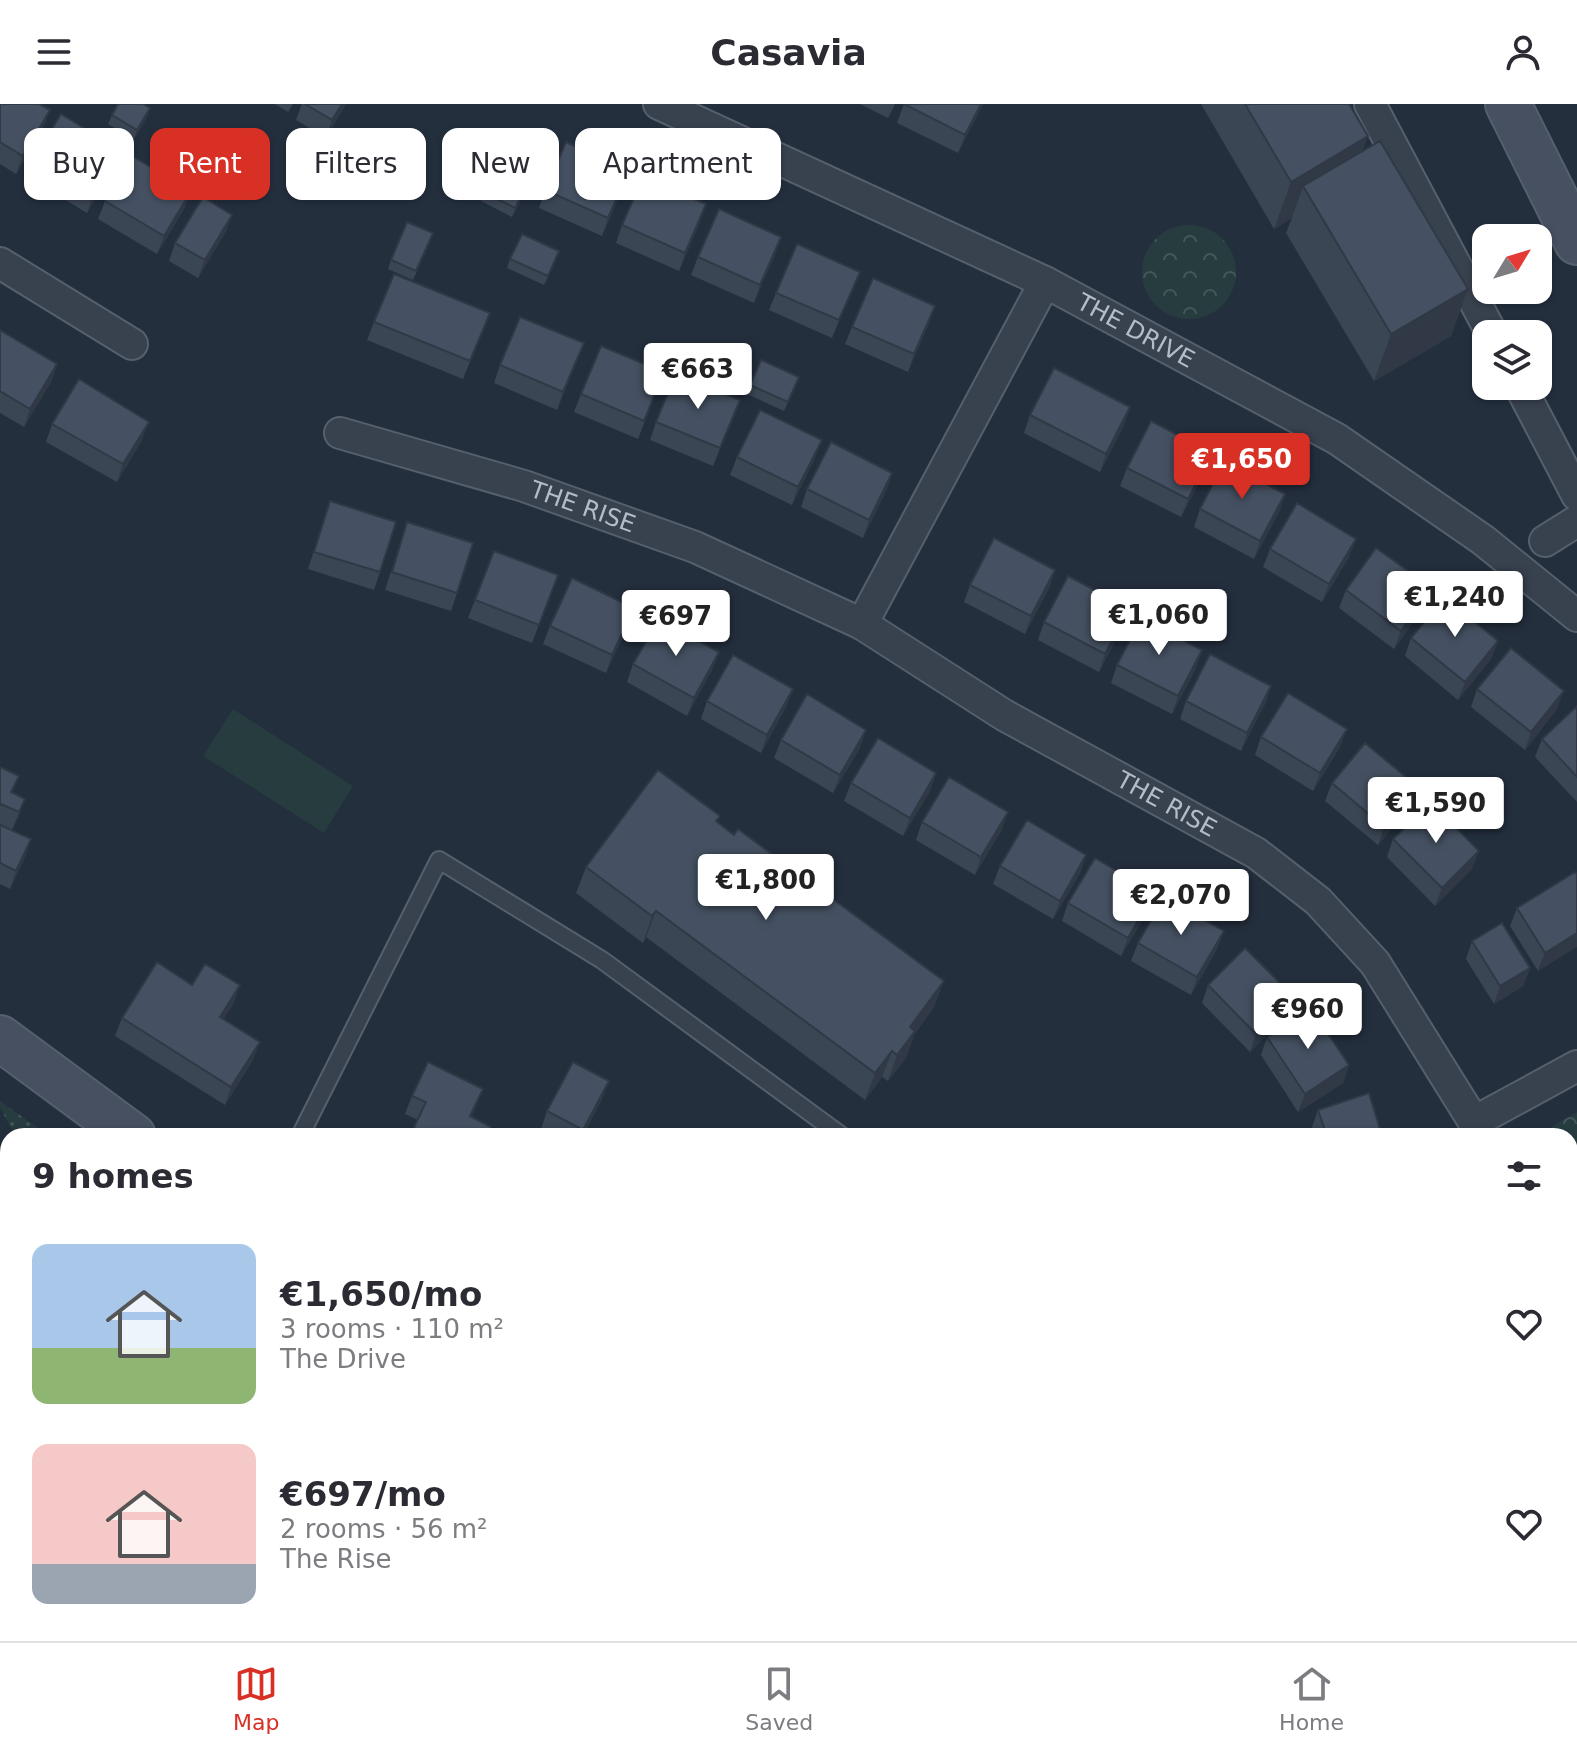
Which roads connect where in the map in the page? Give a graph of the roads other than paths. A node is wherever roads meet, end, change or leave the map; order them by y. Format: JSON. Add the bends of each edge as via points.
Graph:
{"nodes":[{"id":1,"x":659,"y":104,"type":"edge"},
{"id":2,"x":1370,"y":104,"type":"edge"},
{"id":3,"x":1508,"y":104,"type":"edge"},
{"id":4,"x":1577,"y":242,"type":"edge"},
{"id":5,"x":0,"y":263,"type":"edge"},
{"id":6,"x":1045,"y":282,"type":"junction"},
{"id":7,"x":1485,"y":320,"type":"edge"},
{"id":8,"x":132,"y":344,"type":"dead end"},
{"id":9,"x":1527,"y":400,"type":"edge"},
{"id":10,"x":340,"y":433,"type":"dead end"},
{"id":11,"x":1577,"y":495,"type":"edge"},
{"id":12,"x":1577,"y":521,"type":"edge"},
{"id":13,"x":1545,"y":541,"type":"dead end"},
{"id":14,"x":1577,"y":616,"type":"edge"},
{"id":15,"x":862,"y":624,"type":"junction"},
{"id":16,"x":0,"y":1038,"type":"edge"},
{"id":17,"x":1577,"y":1066,"type":"edge"},
{"id":18,"x":122,"y":1128,"type":"edge"},
{"id":19,"x":304,"y":1128,"type":"edge"},
{"id":20,"x":831,"y":1128,"type":"edge"},
{"id":21,"x":1475,"y":1128,"type":"edge"},
{"id":22,"x":1478,"y":1128,"type":"edge"}],
"edges":[{"from":1,"to":6,"type":"street","name":"THE DRIVE"},
{"from":2,"to":7,"type":"street"},
{"from":3,"to":4,"type":"main road"},
{"from":5,"to":8,"type":"street"},
{"from":6,"to":14,"type":"street","name":"THE DRIVE","via":[[1337,439],[1483,540]]},
{"from":6,"to":15,"type":"street"},
{"from":9,"to":11,"type":"street"},
{"from":10,"to":15,"type":"street","name":"THE RISE","via":[[524,486],[695,547]]},
{"from":12,"to":13,"type":"street"},
{"from":15,"to":21,"type":"street","name":"THE RISE","via":[[1004,715],[1256,853],[1318,901],[1375,963]]},
{"from":16,"to":18,"type":"main road"},
{"from":17,"to":22,"type":"street","name":"THE RISE"},
{"from":19,"to":20,"type":"lane","via":[[439,860],[602,960]]}]}
